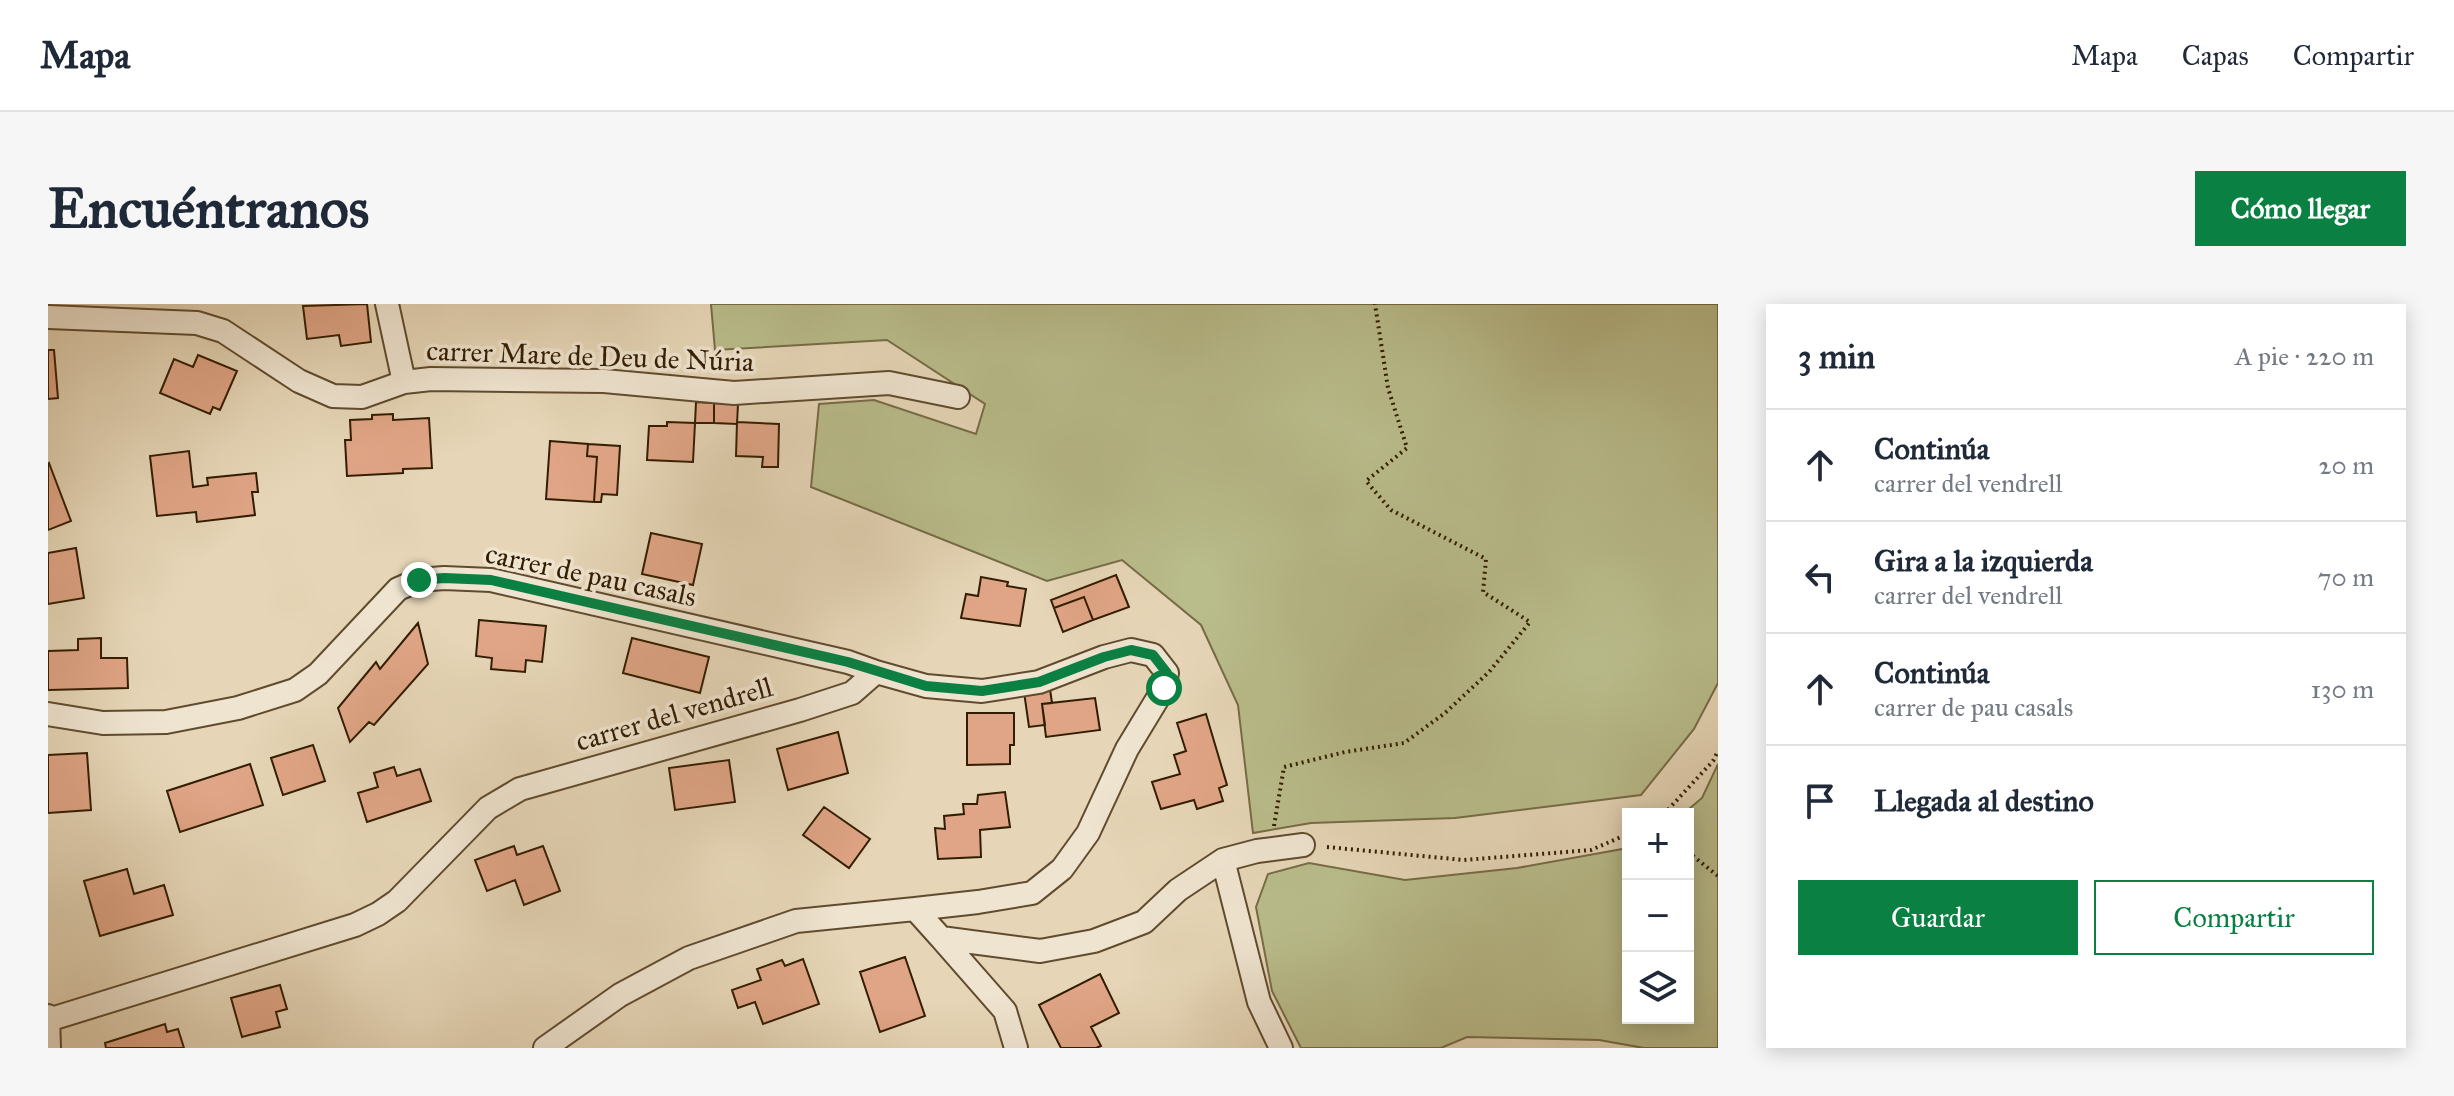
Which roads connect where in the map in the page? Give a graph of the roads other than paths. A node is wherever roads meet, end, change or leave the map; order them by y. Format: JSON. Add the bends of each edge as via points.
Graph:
{"nodes":[{"id":1,"x":387,"y":304,"type":"edge"},
{"id":2,"x":48,"y":317,"type":"edge"},
{"id":3,"x":404,"y":382,"type":"junction"},
{"id":4,"x":958,"y":397,"type":"dead end"},
{"id":5,"x":876,"y":672,"type":"junction"},
{"id":6,"x":48,"y":714,"type":"edge"},
{"id":7,"x":1303,"y":845,"type":"road end"},
{"id":8,"x":1223,"y":860,"type":"junction"},
{"id":9,"x":915,"y":909,"type":"junction"},
{"id":10,"x":941,"y":938,"type":"junction"},
{"id":11,"x":48,"y":1019,"type":"edge"},
{"id":12,"x":49,"y":1048,"type":"edge"},
{"id":13,"x":545,"y":1048,"type":"edge"},
{"id":14,"x":1016,"y":1048,"type":"edge"},
{"id":15,"x":1281,"y":1048,"type":"edge"}],
"edges":[{"from":1,"to":3,"type":"street"},
{"from":2,"to":3,"type":"street","name":"carrer Mare de Deu de Núria","via":[[197,323],[223,331],[285,374],[333,396],[362,397]]},
{"from":3,"to":4,"type":"street","name":"carrer Mare de Deu de Núria","via":[[604,381],[734,393],[889,383]]},
{"from":5,"to":6,"type":"street","name":"carrer de pau casals","via":[[491,580],[444,578],[398,589],[318,674],[295,690],[166,722],[103,723]]},
{"from":5,"to":9,"type":"street","via":[[926,686],[982,691],[1039,682],[1131,650],[1153,655],[1167,673],[1088,833],[1062,869],[1032,893]]},
{"from":5,"to":11,"type":"street","name":"carrer del vendrell","via":[[852,693],[520,789],[488,808],[397,901],[355,925]]},
{"from":7,"to":8,"type":"street"},
{"from":8,"to":10,"type":"street","via":[[1178,890],[1144,922],[1094,941],[1040,951]]},
{"from":8,"to":15,"type":"street","via":[[1259,1002]]},
{"from":9,"to":10,"type":"street"},
{"from":9,"to":13,"type":"street","via":[[796,921],[689,958],[620,995]]},
{"from":10,"to":14,"type":"street","via":[[1005,1011]]},
{"from":11,"to":12,"type":"street"}]}
